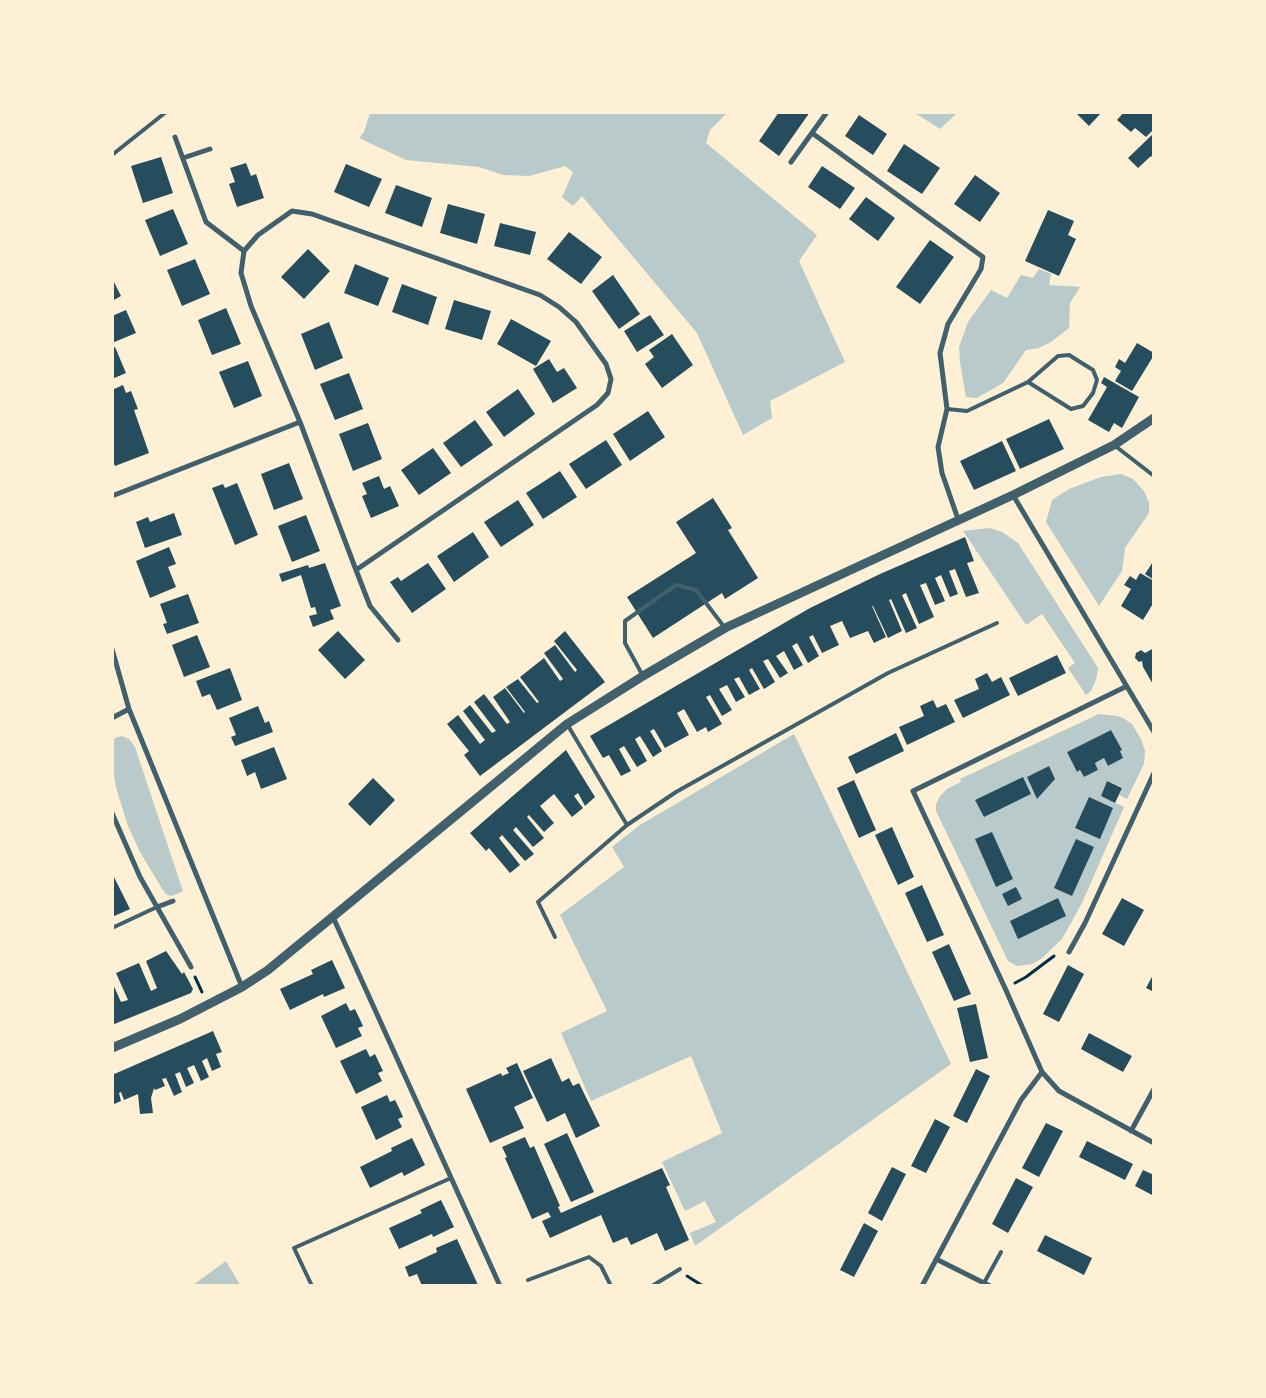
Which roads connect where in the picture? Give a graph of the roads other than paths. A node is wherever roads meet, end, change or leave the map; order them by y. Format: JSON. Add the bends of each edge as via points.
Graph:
{"nodes":[{"id":1,"x":166,"y":112,"type":"edge"},
{"id":2,"x":826,"y":112,"type":"edge"},
{"id":3,"x":812,"y":133,"type":"junction"},
{"id":4,"x":176,"y":137,"type":"dead end"},
{"id":5,"x":210,"y":149,"type":"dead end"},
{"id":6,"x":112,"y":154,"type":"edge"},
{"id":7,"x":183,"y":158,"type":"junction"},
{"id":8,"x":791,"y":162,"type":"dead end"},
{"id":9,"x":244,"y":251,"type":"junction"},
{"id":10,"x":1028,"y":382,"type":"junction"},
{"id":11,"x":946,"y":409,"type":"junction"},
{"id":12,"x":1154,"y":418,"type":"edge"},
{"id":13,"x":300,"y":422,"type":"junction"},
{"id":14,"x":1114,"y":444,"type":"junction"},
{"id":15,"x":1154,"y":476,"type":"edge"},
{"id":16,"x":1013,"y":495,"type":"junction"},
{"id":17,"x":112,"y":496,"type":"edge"},
{"id":18,"x":958,"y":519,"type":"junction"},
{"id":19,"x":356,"y":570,"type":"junction"},
{"id":20,"x":997,"y":623,"type":"dead end"},
{"id":21,"x":725,"y":628,"type":"junction"},
{"id":22,"x":398,"y":640,"type":"dead end"},
{"id":23,"x":112,"y":649,"type":"edge"},
{"id":24,"x":643,"y":676,"type":"junction"},
{"id":25,"x":1126,"y":686,"type":"junction"},
{"id":26,"x":129,"y":710,"type":"junction"},
{"id":27,"x":112,"y":718,"type":"edge"},
{"id":28,"x":567,"y":724,"type":"junction"},
{"id":29,"x":1154,"y":732,"type":"edge"},
{"id":30,"x":1154,"y":773,"type":"edge"},
{"id":31,"x":112,"y":813,"type":"edge"},
{"id":32,"x":627,"y":825,"type":"junction"},
{"id":33,"x":173,"y":901,"type":"dead end"},
{"id":34,"x":157,"y":907,"type":"junction"},
{"id":35,"x":333,"y":916,"type":"junction"},
{"id":36,"x":112,"y":928,"type":"edge"},
{"id":37,"x":555,"y":937,"type":"dead end"},
{"id":38,"x":1069,"y":952,"type":"dead end"},
{"id":39,"x":191,"y":967,"type":"road end"},
{"id":40,"x":242,"y":987,"type":"junction"},
{"id":41,"x":112,"y":1048,"type":"edge"},
{"id":42,"x":1042,"y":1072,"type":"junction"},
{"id":43,"x":1154,"y":1089,"type":"edge"},
{"id":44,"x":1131,"y":1131,"type":"junction"},
{"id":45,"x":1154,"y":1143,"type":"edge"},
{"id":46,"x":451,"y":1178,"type":"junction"},
{"id":47,"x":1001,"y":1252,"type":"dead end"},
{"id":48,"x":936,"y":1259,"type":"junction"},
{"id":49,"x":680,"y":1269,"type":"dead end"},
{"id":50,"x":528,"y":1280,"type":"dead end"},
{"id":51,"x":987,"y":1284,"type":"edge"},
{"id":52,"x":312,"y":1286,"type":"edge"},
{"id":53,"x":500,"y":1286,"type":"edge"},
{"id":54,"x":611,"y":1286,"type":"edge"},
{"id":55,"x":652,"y":1286,"type":"edge"},
{"id":56,"x":922,"y":1286,"type":"edge"}],
"edges":[{"from":1,"to":6,"type":"lane"},
{"from":2,"to":3,"type":"street"},
{"from":3,"to":8,"type":"street"},
{"from":3,"to":11,"type":"street","via":[[983,258],[981,269],[948,324],[940,353]]},
{"from":4,"to":7,"type":"street"},
{"from":5,"to":7,"type":"street"},
{"from":7,"to":9,"type":"street","via":[[206,222]]},
{"from":9,"to":13,"type":"street","via":[[241,273],[251,306]]},
{"from":9,"to":19,"type":"street","via":[[258,235],[292,211],[312,214],[540,295],[576,322],[606,364],[611,379],[608,393],[597,405]]},
{"from":10,"to":10,"type":"lane","via":[[1058,356],[1068,354],[1093,370],[1097,380],[1093,393],[1083,406],[1071,409]]},
{"from":10,"to":11,"type":"lane","via":[[967,411]]},
{"from":11,"to":18,"type":"street","via":[[938,447],[942,473]]},
{"from":12,"to":14,"type":"street"},
{"from":13,"to":17,"type":"street"},
{"from":13,"to":19,"type":"street"},
{"from":14,"to":15,"type":"lane"},
{"from":14,"to":16,"type":"street"},
{"from":16,"to":18,"type":"street"},
{"from":16,"to":25,"type":"street"},
{"from":18,"to":21,"type":"street"},
{"from":19,"to":22,"type":"street","via":[[370,606]]},
{"from":20,"to":32,"type":"lane","via":[[888,673],[676,792]]},
{"from":21,"to":24,"type":"street"},
{"from":21,"to":24,"type":"lane","via":[[696,590],[676,585],[625,621],[625,643]]},
{"from":23,"to":26,"type":"street"},
{"from":24,"to":28,"type":"street"},
{"from":25,"to":29,"type":"street"},
{"from":25,"to":42,"type":"street","via":[[913,791]]},
{"from":26,"to":27,"type":"street"},
{"from":26,"to":40,"type":"street"},
{"from":28,"to":32,"type":"lane"},
{"from":28,"to":35,"type":"street"},
{"from":30,"to":38,"type":"street"},
{"from":31,"to":34,"type":"street"},
{"from":32,"to":37,"type":"lane","via":[[538,902]]},
{"from":33,"to":34,"type":"street"},
{"from":34,"to":36,"type":"lane"},
{"from":34,"to":39,"type":"street"},
{"from":35,"to":40,"type":"street","via":[[268,970]]},
{"from":35,"to":46,"type":"street"},
{"from":40,"to":41,"type":"street","via":[[180,1019]]},
{"from":42,"to":44,"type":"street","via":[[1059,1091]]},
{"from":42,"to":48,"type":"street","via":[[1021,1100]]},
{"from":43,"to":44,"type":"street"},
{"from":44,"to":45,"type":"street"},
{"from":46,"to":52,"type":"lane","via":[[294,1248]]},
{"from":46,"to":53,"type":"street"},
{"from":47,"to":51,"type":"lane"},
{"from":48,"to":51,"type":"street"},
{"from":48,"to":56,"type":"street"},
{"from":49,"to":55,"type":"lane"},
{"from":50,"to":54,"type":"lane","via":[[589,1257],[601,1266]]}]}
